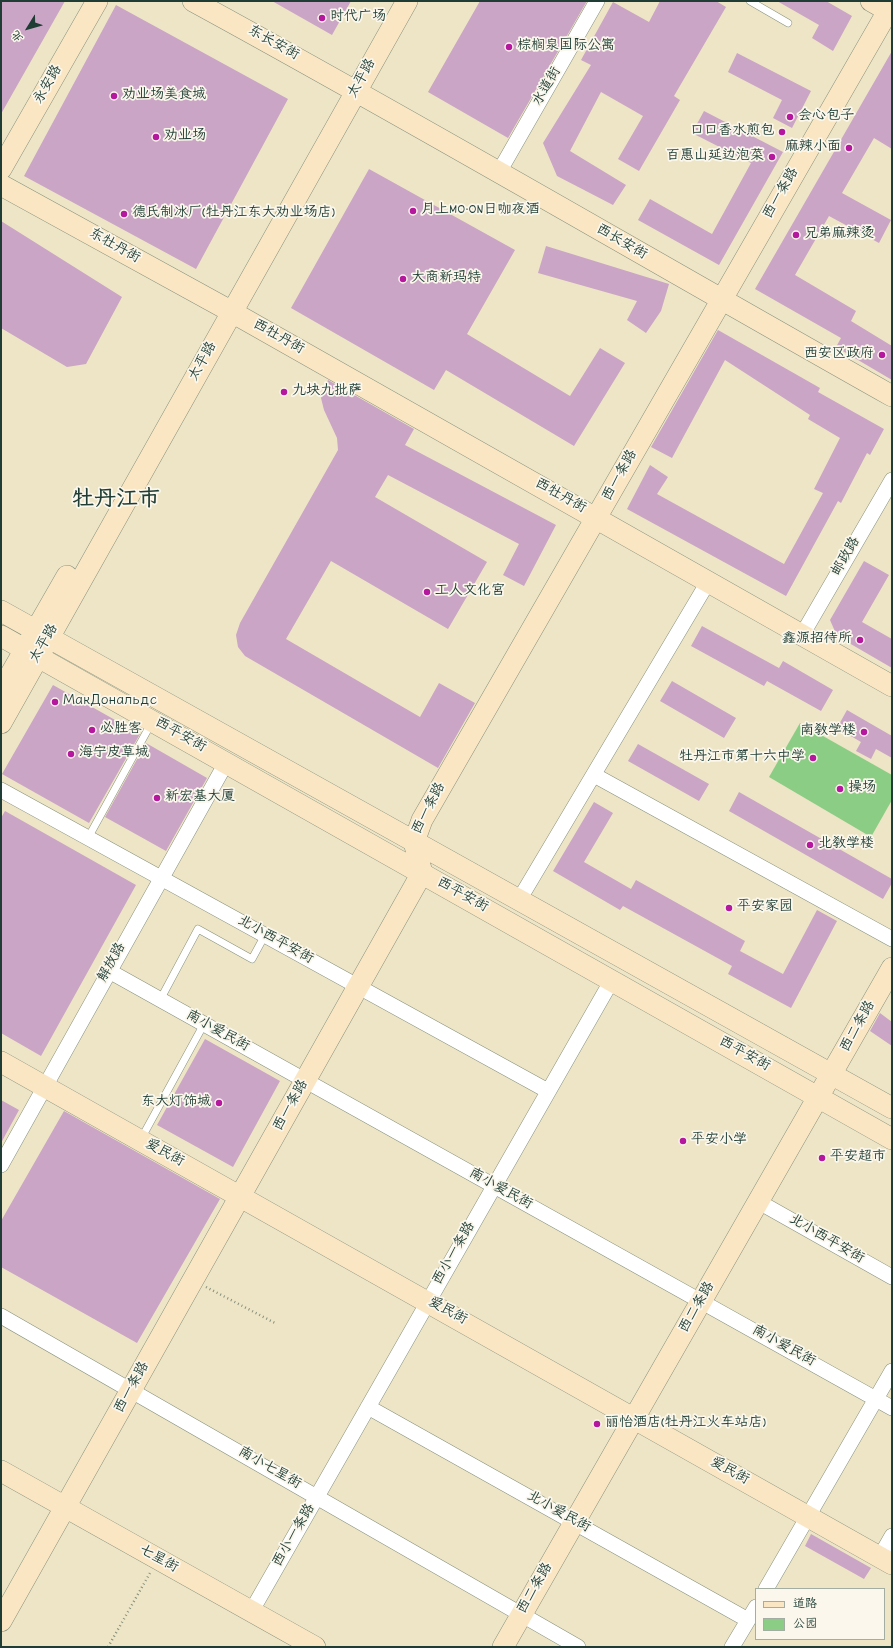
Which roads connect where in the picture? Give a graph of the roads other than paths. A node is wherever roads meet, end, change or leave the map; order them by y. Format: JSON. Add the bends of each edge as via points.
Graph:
{"nodes":[{"id":1,"x":97,"y":1,"type":"edge"},
{"id":2,"x":193,"y":1,"type":"edge"},
{"id":3,"x":393,"y":1,"type":"edge"},
{"id":4,"x":407,"y":1,"type":"edge"},
{"id":5,"x":597,"y":1,"type":"edge"},
{"id":6,"x":750,"y":1,"type":"edge"},
{"id":7,"x":886,"y":7,"type":"edge"},
{"id":8,"x":788,"y":23,"type":"dead end"},
{"id":9,"x":352,"y":88,"type":"junction"},
{"id":10,"x":1,"y":169,"type":"edge"},
{"id":11,"x":499,"y":172,"type":"junction"},
{"id":12,"x":1,"y":185,"type":"edge"},
{"id":13,"x":720,"y":300,"type":"junction"},
{"id":14,"x":227,"y":309,"type":"junction"},
{"id":15,"x":892,"y":396,"type":"edge"},
{"id":16,"x":892,"y":480,"type":"edge"},
{"id":17,"x":597,"y":518,"type":"junction"},
{"id":18,"x":708,"y":582,"type":"junction"},
{"id":19,"x":1,"y":611,"type":"edge"},
{"id":20,"x":42,"y":634,"type":"junction"},
{"id":21,"x":802,"y":635,"type":"junction"},
{"id":22,"x":1,"y":636,"type":"edge"},
{"id":23,"x":32,"y":653,"type":"junction"},
{"id":24,"x":892,"y":686,"type":"edge"},
{"id":25,"x":1,"y":691,"type":"edge"},
{"id":26,"x":152,"y":721,"type":"junction"},
{"id":27,"x":1,"y":723,"type":"edge"},
{"id":28,"x":226,"y":762,"type":"junction"},
{"id":29,"x":594,"y":775,"type":"junction"},
{"id":30,"x":1,"y":790,"type":"edge"},
{"id":31,"x":88,"y":838,"type":"junction"},
{"id":32,"x":414,"y":842,"type":"junction"},
{"id":33,"x":422,"y":873,"type":"junction"},
{"id":34,"x":161,"y":878,"type":"junction"},
{"id":35,"x":519,"y":900,"type":"junction"},
{"id":36,"x":265,"y":935,"type":"junction"},
{"id":37,"x":892,"y":939,"type":"edge"},
{"id":38,"x":892,"y":968,"type":"edge"},
{"id":39,"x":109,"y":971,"type":"junction"},
{"id":40,"x":612,"y":980,"type":"junction"},
{"id":41,"x":359,"y":987,"type":"junction"},
{"id":42,"x":160,"y":1000,"type":"junction"},
{"id":43,"x":204,"y":1024,"type":"junction"},
{"id":44,"x":1,"y":1062,"type":"edge"},
{"id":45,"x":832,"y":1075,"type":"junction"},
{"id":46,"x":306,"y":1081,"type":"junction"},
{"id":47,"x":45,"y":1086,"type":"junction"},
{"id":48,"x":548,"y":1091,"type":"junction"},
{"id":49,"x":819,"y":1098,"type":"junction"},
{"id":50,"x":892,"y":1108,"type":"edge"},
{"id":51,"x":892,"y":1139,"type":"edge"},
{"id":52,"x":140,"y":1140,"type":"junction"},
{"id":53,"x":1,"y":1165,"type":"edge"},
{"id":54,"x":494,"y":1186,"type":"junction"},
{"id":55,"x":241,"y":1196,"type":"junction"},
{"id":56,"x":759,"y":1202,"type":"junction"},
{"id":57,"x":892,"y":1277,"type":"edge"},
{"id":58,"x":428,"y":1302,"type":"junction"},
{"id":59,"x":702,"y":1302,"type":"junction"},
{"id":60,"x":1,"y":1316,"type":"edge"},
{"id":61,"x":892,"y":1371,"type":"edge"},
{"id":62,"x":131,"y":1390,"type":"junction"},
{"id":63,"x":876,"y":1399,"type":"junction"},
{"id":64,"x":368,"y":1407,"type":"junction"},
{"id":65,"x":892,"y":1408,"type":"edge"},
{"id":66,"x":634,"y":1418,"type":"junction"},
{"id":67,"x":1,"y":1471,"type":"edge"},
{"id":68,"x":317,"y":1497,"type":"junction"},
{"id":69,"x":65,"y":1508,"type":"junction"},
{"id":70,"x":809,"y":1517,"type":"junction"},
{"id":71,"x":575,"y":1522,"type":"junction"},
{"id":72,"x":892,"y":1536,"type":"edge"},
{"id":73,"x":886,"y":1560,"type":"edge"},
{"id":74,"x":767,"y":1588,"type":"edge"},
{"id":75,"x":251,"y":1612,"type":"junction"},
{"id":76,"x":752,"y":1613,"type":"edge"},
{"id":77,"x":522,"y":1614,"type":"junction"},
{"id":78,"x":1,"y":1621,"type":"edge"},
{"id":79,"x":315,"y":1647,"type":"edge"},
{"id":80,"x":503,"y":1647,"type":"edge"},
{"id":81,"x":578,"y":1647,"type":"edge"},
{"id":82,"x":732,"y":1647,"type":"edge"}],
"edges":[{"from":1,"to":10,"type":"street","name":"永安路"},
{"from":2,"to":9,"type":"street","name":"东长安街"},
{"from":3,"to":9,"type":"street","name":"太平路"},
{"from":4,"to":9,"type":"street","name":"太平路"},
{"from":5,"to":11,"type":"street","name":"水道街"},
{"from":6,"to":8,"type":"lane"},
{"from":7,"to":13,"type":"street","name":"西一条路"},
{"from":9,"to":11,"type":"street","name":"西长安街"},
{"from":9,"to":14,"type":"street","name":"太平路"},
{"from":11,"to":13,"type":"street","name":"西长安街"},
{"from":12,"to":14,"type":"street","name":"东牡丹街"},
{"from":13,"to":15,"type":"street","name":"西长安街"},
{"from":13,"to":17,"type":"street","name":"西一条路"},
{"from":14,"to":17,"type":"street","name":"西牡丹街"},
{"from":14,"to":20,"type":"street","name":"太平路"},
{"from":16,"to":21,"type":"street","name":"邮政路"},
{"from":17,"to":18,"type":"street","name":"西牡丹街"},
{"from":17,"to":32,"type":"street","name":"西一条路","via":[[422,820]]},
{"from":18,"to":21,"type":"street","name":"西牡丹街"},
{"from":18,"to":29,"type":"street"},
{"from":19,"to":20,"type":"street","name":"西平安街"},
{"from":20,"to":23,"type":"street","name":"太平路"},
{"from":20,"to":32,"type":"street","name":"西平安街"},
{"from":21,"to":24,"type":"street","name":"西牡丹街"},
{"from":22,"to":23,"type":"street","name":"西平安街"},
{"from":23,"to":25,"type":"street","name":"太平路"},
{"from":23,"to":26,"type":"street","name":"西平安街"},
{"from":23,"to":27,"type":"street","name":"太平路"},
{"from":26,"to":28,"type":"street","name":"西平安街"},
{"from":26,"to":31,"type":"lane"},
{"from":28,"to":33,"type":"street","name":"西平安街"},
{"from":28,"to":34,"type":"street","name":"解放路"},
{"from":29,"to":35,"type":"street"},
{"from":29,"to":37,"type":"street"},
{"from":30,"to":31,"type":"street","name":"北小西平安街"},
{"from":31,"to":34,"type":"street","name":"北小西平安街"},
{"from":32,"to":33,"type":"street","name":"西一条路"},
{"from":32,"to":35,"type":"street","name":"西平安街"},
{"from":33,"to":40,"type":"street","name":"西平安街"},
{"from":33,"to":41,"type":"street","name":"西一条路"},
{"from":34,"to":36,"type":"street","name":"北小西平安街"},
{"from":34,"to":39,"type":"street","name":"解放路"},
{"from":35,"to":45,"type":"street","name":"西平安街"},
{"from":36,"to":41,"type":"street","name":"北小西平安街"},
{"from":36,"to":42,"type":"lane","via":[[252,959],[198,929]]},
{"from":38,"to":45,"type":"street","name":"西二条路"},
{"from":39,"to":42,"type":"street","name":"南小爱民街"},
{"from":39,"to":47,"type":"street","name":"解放路"},
{"from":40,"to":48,"type":"street","name":"西小一条路"},
{"from":40,"to":49,"type":"street","name":"西平安街"},
{"from":41,"to":46,"type":"street","name":"西一条路"},
{"from":41,"to":48,"type":"street","name":"北小西平安街"},
{"from":42,"to":43,"type":"street","name":"南小爱民街"},
{"from":43,"to":46,"type":"street","name":"南小爱民街"},
{"from":43,"to":52,"type":"lane"},
{"from":44,"to":47,"type":"street","name":"爱民街"},
{"from":45,"to":49,"type":"street","name":"西二条路"},
{"from":45,"to":50,"type":"street","name":"西平安街"},
{"from":46,"to":54,"type":"street","name":"南小爱民街"},
{"from":46,"to":55,"type":"street","name":"西一条路"},
{"from":47,"to":52,"type":"street","name":"爱民街"},
{"from":47,"to":53,"type":"street","name":"解放路"},
{"from":48,"to":54,"type":"street","name":"西小一条路"},
{"from":49,"to":51,"type":"street","name":"西平安街"},
{"from":49,"to":56,"type":"street","name":"西二条路"},
{"from":52,"to":55,"type":"street","name":"爱民街"},
{"from":54,"to":58,"type":"street","name":"西小一条路"},
{"from":54,"to":59,"type":"street","name":"南小爱民街"},
{"from":55,"to":58,"type":"street","name":"爱民街"},
{"from":55,"to":62,"type":"street","name":"西一条路"},
{"from":56,"to":57,"type":"street","name":"北小西平安街"},
{"from":56,"to":59,"type":"street","name":"西二条路"},
{"from":58,"to":64,"type":"street","name":"西小一条路"},
{"from":58,"to":66,"type":"street","name":"爱民街"},
{"from":59,"to":63,"type":"street","name":"南小爱民街"},
{"from":59,"to":66,"type":"street","name":"西二条路"},
{"from":60,"to":62,"type":"street","name":"南小七星街"},
{"from":61,"to":63,"type":"street"},
{"from":62,"to":68,"type":"street","name":"南小七星街"},
{"from":62,"to":69,"type":"street","name":"西一条路"},
{"from":63,"to":65,"type":"street","name":"南小爱民街"},
{"from":63,"to":70,"type":"street"},
{"from":64,"to":68,"type":"street","name":"西小一条路"},
{"from":64,"to":71,"type":"street","name":"北小爱民街"},
{"from":66,"to":70,"type":"street","name":"爱民街"},
{"from":66,"to":71,"type":"street","name":"西二条路"},
{"from":67,"to":69,"type":"street","name":"七星街"},
{"from":68,"to":75,"type":"street","name":"西小一条路"},
{"from":68,"to":77,"type":"street","name":"南小七星街"},
{"from":69,"to":75,"type":"street","name":"七星街"},
{"from":69,"to":78,"type":"street","name":"西一条路"},
{"from":70,"to":73,"type":"street","name":"爱民街"},
{"from":70,"to":74,"type":"street"},
{"from":71,"to":76,"type":"street","name":"北小爱民街"},
{"from":71,"to":77,"type":"street","name":"西二条路"},
{"from":72,"to":73,"type":"street"},
{"from":75,"to":79,"type":"street","name":"七星街"},
{"from":76,"to":82,"type":"street"},
{"from":77,"to":80,"type":"street","name":"西二条路"},
{"from":77,"to":81,"type":"street","name":"南小七星街"}]}
